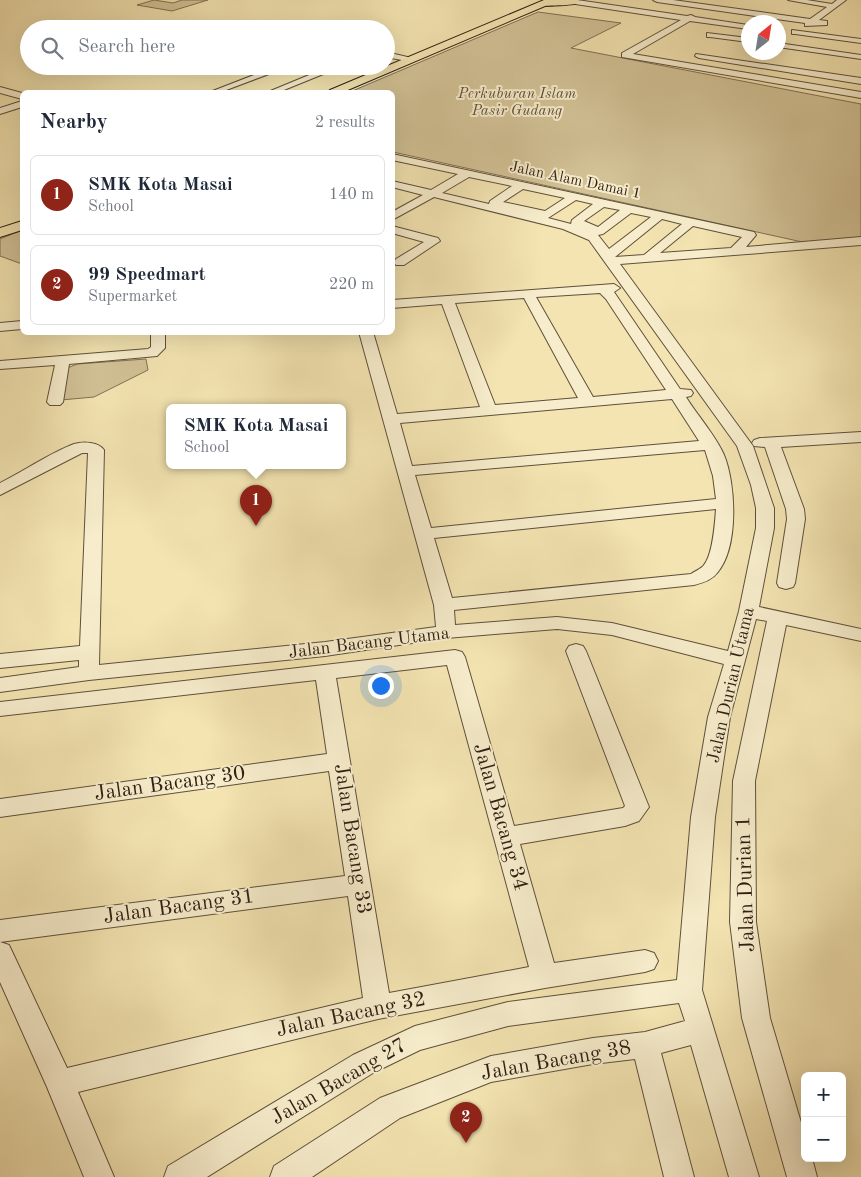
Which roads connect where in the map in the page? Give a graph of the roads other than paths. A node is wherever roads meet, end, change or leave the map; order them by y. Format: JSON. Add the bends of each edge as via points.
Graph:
{"nodes":[{"id":1,"x":562,"y":0,"type":"edge"},
{"id":2,"x":661,"y":0,"type":"edge"},
{"id":3,"x":792,"y":0,"type":"edge"},
{"id":4,"x":842,"y":0,"type":"edge"},
{"id":5,"x":854,"y":0,"type":"edge"},
{"id":6,"x":574,"y":1,"type":"edge"},
{"id":7,"x":547,"y":2,"type":"edge"},
{"id":8,"x":598,"y":2,"type":"edge"},
{"id":9,"x":640,"y":4,"type":"dead end"},
{"id":10,"x":630,"y":5,"type":"edge"},
{"id":11,"x":834,"y":6,"type":"junction"},
{"id":12,"x":814,"y":12,"type":"dead end"},
{"id":13,"x":823,"y":13,"type":"junction"},
{"id":14,"x":690,"y":20,"type":"junction"},
{"id":15,"x":812,"y":21,"type":"junction"},
{"id":16,"x":824,"y":22,"type":"junction"},
{"id":17,"x":741,"y":25,"type":"edge"},
{"id":18,"x":741,"y":25,"type":"edge"},
{"id":19,"x":789,"y":31,"type":"junction"},
{"id":20,"x":699,"y":33,"type":"dead end"},
{"id":21,"x":808,"y":34,"type":"junction"},
{"id":22,"x":741,"y":39,"type":"edge"},
{"id":23,"x":861,"y":43,"type":"edge"},
{"id":24,"x":786,"y":46,"type":"edge"},
{"id":25,"x":650,"y":48,"type":"junction"},
{"id":26,"x":659,"y":49,"type":"dead end"},
{"id":27,"x":810,"y":49,"type":"junction"},
{"id":28,"x":741,"y":51,"type":"edge"},
{"id":29,"x":395,"y":52,"type":"edge"},
{"id":30,"x":688,"y":54,"type":"dead end"},
{"id":31,"x":861,"y":57,"type":"edge"},
{"id":32,"x":632,"y":58,"type":"junction"},
{"id":33,"x":412,"y":59,"type":"junction"},
{"id":34,"x":727,"y":60,"type":"junction"},
{"id":35,"x":395,"y":66,"type":"edge"},
{"id":36,"x":783,"y":69,"type":"junction"},
{"id":37,"x":261,"y":75,"type":"edge"},
{"id":38,"x":316,"y":75,"type":"edge"},
{"id":39,"x":374,"y":75,"type":"edge"},
{"id":40,"x":861,"y":81,"type":"edge"},
{"id":41,"x":0,"y":90,"type":"edge"},
{"id":42,"x":220,"y":90,"type":"edge"},
{"id":43,"x":277,"y":90,"type":"edge"},
{"id":44,"x":339,"y":90,"type":"edge"},
{"id":45,"x":859,"y":93,"type":"edge"},
{"id":46,"x":20,"y":95,"type":"edge"},
{"id":47,"x":20,"y":105,"type":"edge"},
{"id":48,"x":0,"y":111,"type":"edge"},
{"id":49,"x":395,"y":158,"type":"edge"},
{"id":50,"x":417,"y":162,"type":"junction"},
{"id":51,"x":401,"y":170,"type":"dead end"},
{"id":52,"x":468,"y":173,"type":"junction"},
{"id":53,"x":521,"y":184,"type":"junction"},
{"id":54,"x":395,"y":185,"type":"edge"},
{"id":55,"x":548,"y":190,"type":"junction"},
{"id":56,"x":432,"y":194,"type":"junction"},
{"id":57,"x":575,"y":196,"type":"junction"},
{"id":58,"x":603,"y":202,"type":"junction"},
{"id":59,"x":630,"y":208,"type":"junction"},
{"id":60,"x":520,"y":209,"type":"junction"},
{"id":61,"x":548,"y":214,"type":"joint"},
{"id":62,"x":395,"y":215,"type":"edge"},
{"id":63,"x":660,"y":215,"type":"junction"},
{"id":64,"x":691,"y":222,"type":"junction"},
{"id":65,"x":20,"y":226,"type":"edge"},
{"id":66,"x":395,"y":230,"type":"edge"},
{"id":67,"x":0,"y":233,"type":"edge"},
{"id":68,"x":861,"y":241,"type":"edge"},
{"id":69,"x":734,"y":252,"type":"junction"},
{"id":70,"x":610,"y":259,"type":"junction"},
{"id":71,"x":646,"y":259,"type":"junction"},
{"id":72,"x":400,"y":262,"type":"dead end"},
{"id":73,"x":630,"y":287,"type":"junction"},
{"id":74,"x":603,"y":289,"type":"junction"},
{"id":75,"x":528,"y":294,"type":"junction"},
{"id":76,"x":447,"y":300,"type":"junction"},
{"id":77,"x":395,"y":304,"type":"edge"},
{"id":78,"x":20,"y":326,"type":"edge"},
{"id":79,"x":0,"y":327,"type":"edge"},
{"id":80,"x":158,"y":335,"type":"edge"},
{"id":81,"x":367,"y":335,"type":"edge"},
{"id":82,"x":63,"y":360,"type":"junction"},
{"id":83,"x":0,"y":365,"type":"edge"},
{"id":84,"x":705,"y":392,"type":"junction"},
{"id":85,"x":677,"y":394,"type":"junction"},
{"id":86,"x":55,"y":402,"type":"dead end"},
{"id":87,"x":588,"y":402,"type":"junction"},
{"id":88,"x":489,"y":410,"type":"junction"},
{"id":89,"x":391,"y":419,"type":"junction"},
{"id":90,"x":861,"y":437,"type":"edge"},
{"id":91,"x":771,"y":442,"type":"junction"},
{"id":92,"x":710,"y":445,"type":"junction"},
{"id":93,"x":745,"y":446,"type":"junction"},
{"id":94,"x":406,"y":471,"type":"junction"},
{"id":95,"x":0,"y":490,"type":"edge"},
{"id":96,"x":725,"y":503,"type":"junction"},
{"id":97,"x":424,"y":534,"type":"junction"},
{"id":98,"x":786,"y":583,"type":"dead end"},
{"id":99,"x":444,"y":605,"type":"junction"},
{"id":100,"x":748,"y":611,"type":"junction"},
{"id":101,"x":778,"y":617,"type":"junction"},
{"id":102,"x":446,"y":632,"type":"junction"},
{"id":103,"x":861,"y":635,"type":"edge"},
{"id":104,"x":576,"y":651,"type":"dead end"},
{"id":105,"x":89,"y":652,"type":"junction"},
{"id":106,"x":735,"y":660,"type":"junction"},
{"id":107,"x":0,"y":662,"type":"edge"},
{"id":108,"x":325,"y":672,"type":"junction"},
{"id":109,"x":89,"y":673,"type":"junction"},
{"id":110,"x":0,"y":685,"type":"edge"},
{"id":111,"x":0,"y":709,"type":"edge"},
{"id":112,"x":339,"y":761,"type":"junction"},
{"id":113,"x":0,"y":808,"type":"edge"},
{"id":114,"x":506,"y":837,"type":"junction"},
{"id":115,"x":359,"y":884,"type":"junction"},
{"id":116,"x":0,"y":931,"type":"edge"},
{"id":117,"x":0,"y":953,"type":"edge"},
{"id":118,"x":645,"y":961,"type":"dead end"},
{"id":119,"x":545,"y":976,"type":"junction"},
{"id":120,"x":689,"y":990,"type":"junction"},
{"id":121,"x":378,"y":1007,"type":"junction"},
{"id":122,"x":702,"y":1029,"type":"junction"},
{"id":123,"x":644,"y":1045,"type":"junction"},
{"id":124,"x":60,"y":1083,"type":"junction"},
{"id":125,"x":98,"y":1177,"type":"edge"},
{"id":126,"x":179,"y":1177,"type":"edge"},
{"id":127,"x":285,"y":1177,"type":"edge"},
{"id":128,"x":679,"y":1177,"type":"edge"},
{"id":129,"x":744,"y":1177,"type":"edge"},
{"id":130,"x":802,"y":1177,"type":"edge"}],
"edges":[{"from":1,"to":6,"type":"street"},
{"from":2,"to":15,"type":"street"},
{"from":2,"to":17,"type":"street","via":[[650,8]]},
{"from":3,"to":11,"type":"street"},
{"from":4,"to":11,"type":"street"},
{"from":5,"to":16,"type":"street"},
{"from":6,"to":7,"type":"main road"},
{"from":6,"to":8,"type":"street"},
{"from":6,"to":10,"type":"street"},
{"from":7,"to":33,"type":"main road"},
{"from":8,"to":10,"type":"street"},
{"from":9,"to":10,"type":"street"},
{"from":10,"to":14,"type":"street"},
{"from":11,"to":13,"type":"street"},
{"from":12,"to":13,"type":"street"},
{"from":13,"to":15,"type":"street"},
{"from":14,"to":18,"type":"street"},
{"from":14,"to":25,"type":"street"},
{"from":14,"to":32,"type":"street","via":[[625,54]]},
{"from":15,"to":16,"type":"street"},
{"from":15,"to":19,"type":"street","via":[[803,28]]},
{"from":16,"to":21,"type":"street"},
{"from":19,"to":21,"type":"street"},
{"from":19,"to":23,"type":"street"},
{"from":20,"to":22,"type":"street"},
{"from":21,"to":23,"type":"street"},
{"from":24,"to":27,"type":"street"},
{"from":25,"to":26,"type":"street"},
{"from":25,"to":32,"type":"street"},
{"from":27,"to":31,"type":"street"},
{"from":27,"to":36,"type":"street"},
{"from":28,"to":34,"type":"street"},
{"from":29,"to":33,"type":"street"},
{"from":30,"to":34,"type":"street"},
{"from":32,"to":45,"type":"street"},
{"from":33,"to":35,"type":"main road"},
{"from":34,"to":36,"type":"street"},
{"from":36,"to":40,"type":"street"},
{"from":37,"to":42,"type":"street"},
{"from":38,"to":43,"type":"street"},
{"from":39,"to":44,"type":"main road"},
{"from":41,"to":46,"type":"street"},
{"from":47,"to":48,"type":"street"},
{"from":49,"to":50,"type":"street","name":"Jalan Alam Damai 1"},
{"from":50,"to":51,"type":"street"},
{"from":50,"to":52,"type":"street","name":"Jalan Alam Damai 1"},
{"from":52,"to":53,"type":"street","name":"Jalan Alam Damai 1"},
{"from":52,"to":56,"type":"street"},
{"from":53,"to":55,"type":"street","name":"Jalan Alam Damai 1"},
{"from":53,"to":60,"type":"street","via":[[494,202]]},
{"from":54,"to":56,"type":"street"},
{"from":55,"to":57,"type":"street","name":"Jalan Alam Damai 1"},
{"from":55,"to":60,"type":"street"},
{"from":56,"to":62,"type":"street"},
{"from":56,"to":70,"type":"street","name":"Jalan Durian Utama","via":[[567,226],[593,237]]},
{"from":57,"to":58,"type":"street","name":"Jalan Alam Damai 1"},
{"from":57,"to":61,"type":"street"},
{"from":58,"to":59,"type":"street","name":"Jalan Alam Damai 1"},
{"from":58,"to":59,"type":"street","via":[[576,222],[600,232]]},
{"from":59,"to":63,"type":"street","name":"Jalan Alam Damai 1"},
{"from":60,"to":61,"type":"street"},
{"from":63,"to":64,"type":"street","name":"Jalan Alam Damai 1"},
{"from":63,"to":70,"type":"street"},
{"from":64,"to":69,"type":"street","name":"Jalan Alam Damai 1","via":[[750,235]]},
{"from":64,"to":71,"type":"street"},
{"from":65,"to":67,"type":"main road"},
{"from":66,"to":72,"type":"street","via":[[434,241]]},
{"from":68,"to":69,"type":"street"},
{"from":69,"to":71,"type":"street"},
{"from":70,"to":71,"type":"street"},
{"from":70,"to":73,"type":"street","name":"Jalan Durian Utama"},
{"from":73,"to":74,"type":"street"},
{"from":73,"to":84,"type":"street","name":"Jalan Durian Utama"},
{"from":74,"to":75,"type":"street"},
{"from":74,"to":85,"type":"street","via":[[611,296]]},
{"from":75,"to":76,"type":"street"},
{"from":75,"to":87,"type":"street"},
{"from":76,"to":77,"type":"street"},
{"from":76,"to":88,"type":"street"},
{"from":78,"to":79,"type":"street"},
{"from":80,"to":82,"type":"street","via":[[157,350],[152,353]]},
{"from":81,"to":89,"type":"street"},
{"from":82,"to":83,"type":"street"},
{"from":82,"to":86,"type":"street"},
{"from":84,"to":85,"type":"street"},
{"from":84,"to":93,"type":"street","name":"Jalan Durian Utama"},
{"from":85,"to":87,"type":"street"},
{"from":85,"to":92,"type":"street"},
{"from":87,"to":88,"type":"street"},
{"from":88,"to":89,"type":"street"},
{"from":89,"to":94,"type":"street"},
{"from":90,"to":91,"type":"street"},
{"from":91,"to":93,"type":"street"},
{"from":91,"to":98,"type":"street","via":[[795,509]]},
{"from":92,"to":94,"type":"street"},
{"from":92,"to":96,"type":"street","via":[[721,469]]},
{"from":93,"to":100,"type":"street","name":"Jalan Durian Utama","via":[[765,508]]},
{"from":94,"to":97,"type":"street"},
{"from":95,"to":105,"type":"street","via":[[79,448],[94,448]]},
{"from":96,"to":97,"type":"street"},
{"from":96,"to":99,"type":"street","via":[[726,523],[713,568],[694,579]]},
{"from":97,"to":99,"type":"street"},
{"from":99,"to":102,"type":"street"},
{"from":100,"to":101,"type":"street"},
{"from":100,"to":106,"type":"street","name":"Jalan Durian Utama"},
{"from":101,"to":103,"type":"street"},
{"from":101,"to":130,"type":"street","name":"Jalan Durian 1","via":[[744,781],[743,922],[756,1018]]},
{"from":102,"to":106,"type":"street","name":"Jalan Bacang Utama","via":[[557,623],[584,625],[652,638]]},
{"from":102,"to":109,"type":"street","name":"Jalan Bacang Utama","via":[[325,649]]},
{"from":104,"to":114,"type":"street","via":[[637,807],[625,817]]},
{"from":105,"to":107,"type":"street"},
{"from":105,"to":109,"type":"street"},
{"from":106,"to":120,"type":"street","name":"Jalan Durian Utama","via":[[719,717],[703,817]]},
{"from":108,"to":111,"type":"street"},
{"from":108,"to":112,"type":"street","name":"Jalan Bacang 33"},
{"from":108,"to":114,"type":"street","name":"Jalan Bacang 34","via":[[455,657]]},
{"from":109,"to":110,"type":"street","name":"Jalan Bacang Utama"},
{"from":112,"to":113,"type":"street","name":"Jalan Bacang 30"},
{"from":112,"to":115,"type":"street","name":"Jalan Bacang 33"},
{"from":114,"to":119,"type":"street","name":"Jalan Bacang 34"},
{"from":115,"to":116,"type":"street","name":"Jalan Bacang 31"},
{"from":115,"to":121,"type":"street","name":"Jalan Bacang 33"},
{"from":117,"to":124,"type":"street"},
{"from":118,"to":119,"type":"street","name":"Jalan Bacang 32"},
{"from":119,"to":121,"type":"street","name":"Jalan Bacang 32"},
{"from":120,"to":122,"type":"street","name":"Jalan Durian Utama"},
{"from":120,"to":126,"type":"street","name":"Jalan Bacang 27","via":[[508,1014],[415,1039],[364,1064]]},
{"from":121,"to":124,"type":"street","name":"Jalan Bacang 32"},
{"from":122,"to":123,"type":"street","name":"Jalan Bacang 38"},
{"from":122,"to":129,"type":"street","name":"Jalan Durian Utama"},
{"from":123,"to":127,"type":"street","name":"Jalan Bacang 38","via":[[491,1069],[390,1108]]},
{"from":123,"to":128,"type":"street"},
{"from":124,"to":125,"type":"street"}]}
